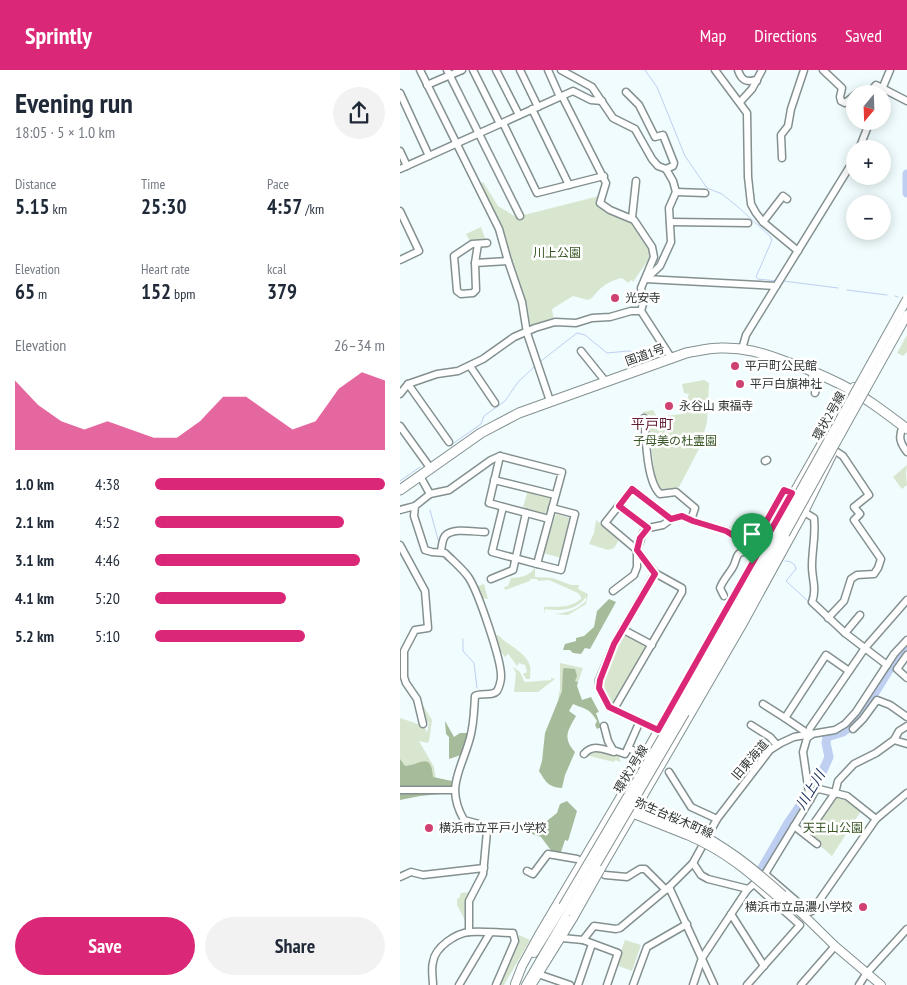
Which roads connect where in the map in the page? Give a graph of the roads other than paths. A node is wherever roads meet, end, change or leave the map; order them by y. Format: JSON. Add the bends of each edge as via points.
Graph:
{"nodes":[{"id":1,"x":420,"y":70,"type":"edge"},
{"id":2,"x":462,"y":70,"type":"edge"},
{"id":3,"x":473,"y":70,"type":"edge"},
{"id":4,"x":496,"y":70,"type":"edge"},
{"id":5,"x":520,"y":70,"type":"edge"},
{"id":6,"x":548,"y":70,"type":"edge"},
{"id":7,"x":561,"y":70,"type":"edge"},
{"id":8,"x":715,"y":70,"type":"edge"},
{"id":9,"x":738,"y":70,"type":"edge"},
{"id":10,"x":762,"y":70,"type":"edge"},
{"id":11,"x":804,"y":70,"type":"edge"},
{"id":12,"x":824,"y":70,"type":"edge"},
{"id":13,"x":890,"y":70,"type":"edge"},
{"id":14,"x":449,"y":72,"type":"edge"},
{"id":15,"x":757,"y":81,"type":"junction"},
{"id":16,"x":427,"y":84,"type":"junction"},
{"id":17,"x":884,"y":85,"type":"edge"},
{"id":18,"x":626,"y":92,"type":"dead end"},
{"id":19,"x":400,"y":93,"type":"edge"},
{"id":20,"x":891,"y":95,"type":"edge"},
{"id":21,"x":561,"y":96,"type":"junction"},
{"id":22,"x":602,"y":101,"type":"junction"},
{"id":23,"x":907,"y":101,"type":"edge"},
{"id":24,"x":740,"y":102,"type":"junction"},
{"id":25,"x":846,"y":102,"type":"edge"},
{"id":26,"x":535,"y":108,"type":"junction"},
{"id":27,"x":520,"y":115,"type":"junction"},
{"id":28,"x":501,"y":124,"type":"junction"},
{"id":29,"x":479,"y":134,"type":"junction"},
{"id":30,"x":457,"y":144,"type":"junction"},
{"id":31,"x":400,"y":151,"type":"edge"},
{"id":32,"x":429,"y":156,"type":"junction"},
{"id":33,"x":782,"y":158,"type":"dead end"},
{"id":34,"x":407,"y":166,"type":"junction"},
{"id":35,"x":400,"y":169,"type":"edge"},
{"id":36,"x":666,"y":169,"type":"junction"},
{"id":37,"x":846,"y":173,"type":"edge"},
{"id":38,"x":604,"y":176,"type":"junction"},
{"id":39,"x":636,"y":181,"type":"dead end"},
{"id":40,"x":569,"y":185,"type":"junction"},
{"id":41,"x":676,"y":192,"type":"junction"},
{"id":42,"x":705,"y":193,"type":"dead end"},
{"id":43,"x":787,"y":199,"type":"dead end"},
{"id":44,"x":400,"y":211,"type":"edge"},
{"id":45,"x":520,"y":216,"type":"dead end"},
{"id":46,"x":632,"y":218,"type":"junction"},
{"id":47,"x":670,"y":222,"type":"junction"},
{"id":48,"x":763,"y":222,"type":"junction"},
{"id":49,"x":748,"y":223,"type":"dead end"},
{"id":50,"x":487,"y":242,"type":"dead end"},
{"id":51,"x":478,"y":244,"type":"junction"},
{"id":52,"x":798,"y":251,"type":"junction"},
{"id":53,"x":400,"y":260,"type":"edge"},
{"id":54,"x":508,"y":261,"type":"junction"},
{"id":55,"x":475,"y":263,"type":"junction"},
{"id":56,"x":645,"y":279,"type":"junction"},
{"id":57,"x":776,"y":286,"type":"junction"},
{"id":58,"x":907,"y":294,"type":"edge"},
{"id":59,"x":907,"y":300,"type":"edge"},
{"id":60,"x":641,"y":311,"type":"junction"},
{"id":61,"x":907,"y":315,"type":"edge"},
{"id":62,"x":907,"y":322,"type":"edge"},
{"id":63,"x":527,"y":333,"type":"junction"},
{"id":64,"x":742,"y":349,"type":"junction"},
{"id":65,"x":581,"y":351,"type":"dead end"},
{"id":66,"x":672,"y":359,"type":"junction"},
{"id":67,"x":470,"y":366,"type":"junction"},
{"id":68,"x":814,"y":372,"type":"junction"},
{"id":69,"x":606,"y":382,"type":"junction"},
{"id":70,"x":403,"y":388,"type":"edge"},
{"id":71,"x":852,"y":391,"type":"junction"},
{"id":72,"x":815,"y":393,"type":"dead end"},
{"id":73,"x":864,"y":398,"type":"junction"},
{"id":74,"x":550,"y":401,"type":"junction"},
{"id":75,"x":496,"y":403,"type":"dead end"},
{"id":76,"x":644,"y":418,"type":"dead end"},
{"id":77,"x":400,"y":426,"type":"edge"},
{"id":78,"x":905,"y":427,"type":"edge"},
{"id":79,"x":449,"y":442,"type":"dead end"},
{"id":80,"x":834,"y":450,"type":"junction"},
{"id":81,"x":907,"y":452,"type":"edge"},
{"id":82,"x":500,"y":456,"type":"junction"},
{"id":83,"x":431,"y":468,"type":"junction"},
{"id":84,"x":420,"y":476,"type":"junction"},
{"id":85,"x":494,"y":480,"type":"junction"},
{"id":86,"x":400,"y":490,"type":"edge"},
{"id":87,"x":659,"y":492,"type":"junction"},
{"id":88,"x":792,"y":493,"type":"junction"},
{"id":89,"x":430,"y":494,"type":"junction"},
{"id":90,"x":556,"y":495,"type":"junction"},
{"id":91,"x":650,"y":502,"type":"junction"},
{"id":92,"x":415,"y":506,"type":"junction"},
{"id":93,"x":619,"y":506,"type":"junction"},
{"id":94,"x":503,"y":507,"type":"junction"},
{"id":95,"x":552,"y":508,"type":"junction"},
{"id":96,"x":400,"y":510,"type":"edge"},
{"id":97,"x":804,"y":512,"type":"junction"},
{"id":98,"x":526,"y":513,"type":"junction"},
{"id":99,"x":549,"y":519,"type":"junction"},
{"id":100,"x":671,"y":519,"type":"junction"},
{"id":101,"x":691,"y":520,"type":"junction"},
{"id":102,"x":648,"y":528,"type":"junction"},
{"id":103,"x":485,"y":532,"type":"dead end"},
{"id":104,"x":782,"y":532,"type":"junction"},
{"id":105,"x":400,"y":545,"type":"edge"},
{"id":106,"x":637,"y":550,"type":"junction"},
{"id":107,"x":440,"y":551,"type":"junction"},
{"id":108,"x":516,"y":558,"type":"junction"},
{"id":109,"x":754,"y":562,"type":"junction"},
{"id":110,"x":537,"y":564,"type":"junction"},
{"id":111,"x":655,"y":574,"type":"junction"},
{"id":112,"x":491,"y":579,"type":"dead end"},
{"id":113,"x":613,"y":591,"type":"dead end"},
{"id":114,"x":752,"y":592,"type":"junction"},
{"id":115,"x":724,"y":596,"type":"dead end"},
{"id":116,"x":907,"y":600,"type":"edge"},
{"id":117,"x":860,"y":615,"type":"dead end"},
{"id":118,"x":828,"y":618,"type":"junction"},
{"id":119,"x":622,"y":629,"type":"junction"},
{"id":120,"x":845,"y":633,"type":"junction"},
{"id":121,"x":907,"y":640,"type":"edge"},
{"id":122,"x":652,"y":645,"type":"junction"},
{"id":123,"x":865,"y":648,"type":"junction"},
{"id":124,"x":907,"y":655,"type":"edge"},
{"id":125,"x":705,"y":662,"type":"junction"},
{"id":126,"x":887,"y":665,"type":"junction"},
{"id":127,"x":849,"y":671,"type":"junction"},
{"id":128,"x":713,"y":675,"type":"junction"},
{"id":129,"x":907,"y":678,"type":"edge"},
{"id":130,"x":762,"y":704,"type":"dead end"},
{"id":131,"x":614,"y":709,"type":"junction"},
{"id":132,"x":682,"y":712,"type":"junction"},
{"id":133,"x":785,"y":718,"type":"junction"},
{"id":134,"x":907,"y":718,"type":"edge"},
{"id":135,"x":640,"y":721,"type":"junction"},
{"id":136,"x":423,"y":724,"type":"dead end"},
{"id":137,"x":751,"y":725,"type":"dead end"},
{"id":138,"x":604,"y":726,"type":"dead end"},
{"id":139,"x":851,"y":726,"type":"junction"},
{"id":140,"x":907,"y":726,"type":"edge"},
{"id":141,"x":658,"y":730,"type":"junction"},
{"id":142,"x":811,"y":736,"type":"junction"},
{"id":143,"x":894,"y":740,"type":"junction"},
{"id":144,"x":907,"y":744,"type":"edge"},
{"id":145,"x":777,"y":746,"type":"junction"},
{"id":146,"x":628,"y":748,"type":"junction"},
{"id":147,"x":615,"y":752,"type":"junction"},
{"id":148,"x":639,"y":753,"type":"dead end"},
{"id":149,"x":584,"y":754,"type":"dead end"},
{"id":150,"x":669,"y":772,"type":"dead end"},
{"id":151,"x":400,"y":790,"type":"edge"},
{"id":152,"x":454,"y":790,"type":"junction"},
{"id":153,"x":907,"y":793,"type":"edge"},
{"id":154,"x":834,"y":794,"type":"junction"},
{"id":155,"x":810,"y":799,"type":"junction"},
{"id":156,"x":617,"y":803,"type":"junction"},
{"id":157,"x":634,"y":811,"type":"junction"},
{"id":158,"x":717,"y":819,"type":"junction"},
{"id":159,"x":876,"y":819,"type":"junction"},
{"id":160,"x":794,"y":826,"type":"junction"},
{"id":161,"x":806,"y":835,"type":"junction"},
{"id":162,"x":707,"y":838,"type":"junction"},
{"id":163,"x":817,"y":844,"type":"dead end"},
{"id":164,"x":577,"y":859,"type":"dead end"},
{"id":165,"x":693,"y":863,"type":"junction"},
{"id":166,"x":484,"y":868,"type":"junction"},
{"id":167,"x":527,"y":872,"type":"dead end"},
{"id":168,"x":603,"y":873,"type":"junction"},
{"id":169,"x":763,"y":875,"type":"junction"},
{"id":170,"x":400,"y":877,"type":"edge"},
{"id":171,"x":754,"y":884,"type":"junction"},
{"id":172,"x":668,"y":888,"type":"junction"},
{"id":173,"x":748,"y":889,"type":"junction"},
{"id":174,"x":566,"y":908,"type":"junction"},
{"id":175,"x":731,"y":914,"type":"junction"},
{"id":176,"x":686,"y":924,"type":"junction"},
{"id":177,"x":907,"y":929,"type":"edge"},
{"id":178,"x":469,"y":932,"type":"junction"},
{"id":179,"x":490,"y":933,"type":"junction"},
{"id":180,"x":562,"y":938,"type":"junction"},
{"id":181,"x":583,"y":940,"type":"junction"},
{"id":182,"x":592,"y":944,"type":"junction"},
{"id":183,"x":835,"y":946,"type":"junction"},
{"id":184,"x":702,"y":958,"type":"junction"},
{"id":185,"x":764,"y":966,"type":"junction"},
{"id":186,"x":538,"y":974,"type":"junction"},
{"id":187,"x":866,"y":974,"type":"junction"},
{"id":188,"x":515,"y":984,"type":"edge"},
{"id":189,"x":433,"y":985,"type":"edge"},
{"id":190,"x":459,"y":985,"type":"edge"},
{"id":191,"x":496,"y":985,"type":"edge"},
{"id":192,"x":526,"y":985,"type":"edge"},
{"id":193,"x":532,"y":985,"type":"edge"},
{"id":194,"x":570,"y":985,"type":"edge"},
{"id":195,"x":578,"y":985,"type":"edge"},
{"id":196,"x":607,"y":985,"type":"edge"},
{"id":197,"x":633,"y":985,"type":"edge"},
{"id":198,"x":693,"y":985,"type":"edge"},
{"id":199,"x":714,"y":985,"type":"edge"},
{"id":200,"x":748,"y":985,"type":"edge"},
{"id":201,"x":801,"y":985,"type":"edge"},
{"id":202,"x":859,"y":985,"type":"edge"},
{"id":203,"x":881,"y":985,"type":"edge"}],
"edges":[{"from":1,"to":16,"type":"street"},
{"from":2,"to":14,"type":"street"},
{"from":3,"to":28,"type":"street"},
{"from":4,"to":27,"type":"street"},
{"from":5,"to":26,"type":"street"},
{"from":6,"to":21,"type":"street"},
{"from":7,"to":22,"type":"street","via":[[592,87]]},
{"from":8,"to":24,"type":"street"},
{"from":9,"to":15,"type":"street","via":[[744,80]]},
{"from":10,"to":15,"type":"street"},
{"from":11,"to":33,"type":"street","via":[[788,126],[781,135]]},
{"from":12,"to":25,"type":"street","via":[[842,88],[841,101]]},
{"from":13,"to":17,"type":"street"},
{"from":14,"to":16,"type":"street"},
{"from":14,"to":29,"type":"street"},
{"from":15,"to":24,"type":"street"},
{"from":16,"to":30,"type":"street"},
{"from":18,"to":36,"type":"street","via":[[639,105],[654,137],[663,135],[674,163]]},
{"from":19,"to":32,"type":"street"},
{"from":20,"to":23,"type":"street"},
{"from":21,"to":22,"type":"street","via":[[573,91],[587,99]]},
{"from":21,"to":26,"type":"street"},
{"from":21,"to":38,"type":"street"},
{"from":22,"to":36,"type":"street","via":[[613,118],[635,129],[652,159]]},
{"from":24,"to":48,"type":"street","via":[[748,118],[750,196]]},
{"from":26,"to":27,"type":"street"},
{"from":26,"to":40,"type":"street"},
{"from":27,"to":28,"type":"street"},
{"from":28,"to":29,"type":"street"},
{"from":28,"to":40,"type":"street","via":[[537,193]]},
{"from":29,"to":30,"type":"street"},
{"from":29,"to":45,"type":"street"},
{"from":30,"to":32,"type":"street"},
{"from":30,"to":54,"type":"street","via":[[499,229]]},
{"from":31,"to":34,"type":"street"},
{"from":32,"to":34,"type":"street"},
{"from":34,"to":35,"type":"street"},
{"from":36,"to":41,"type":"street"},
{"from":37,"to":52,"type":"street"},
{"from":38,"to":40,"type":"street"},
{"from":38,"to":46,"type":"street","via":[[606,183],[600,203]]},
{"from":39,"to":46,"type":"street"},
{"from":41,"to":42,"type":"street"},
{"from":41,"to":47,"type":"street","via":[[669,208]]},
{"from":43,"to":48,"type":"street","via":[[782,196]]},
{"from":44,"to":53,"type":"street","via":[[419,251]]},
{"from":46,"to":56,"type":"street","via":[[654,252]]},
{"from":47,"to":49,"type":"street"},
{"from":47,"to":56,"type":"street","via":[[671,242],[663,261]]},
{"from":48,"to":52,"type":"street"},
{"from":50,"to":51,"type":"street"},
{"from":51,"to":55,"type":"street"},
{"from":51,"to":55,"type":"street","via":[[472,244],[454,256],[457,292],[474,293],[476,290]]},
{"from":52,"to":57,"type":"street"},
{"from":54,"to":55,"type":"street"},
{"from":54,"to":63,"type":"street","via":[[522,302]]},
{"from":56,"to":57,"type":"street"},
{"from":56,"to":60,"type":"street","via":[[641,288]]},
{"from":57,"to":64,"type":"street","via":[[746,334]]},
{"from":58,"to":71,"type":"main road"},
{"from":59,"to":104,"type":"main road","name":"環状2号線","bridge":true},
{"from":60,"to":63,"type":"street","via":[[576,323],[554,322]]},
{"from":60,"to":66,"type":"street"},
{"from":61,"to":104,"type":"main road","name":"環状2号線","bridge":true},
{"from":62,"to":73,"type":"main road"},
{"from":63,"to":67,"type":"street","via":[[514,337]]},
{"from":63,"to":74,"type":"street"},
{"from":64,"to":66,"type":"highway","name":"国道1号","via":[[704,349]]},
{"from":64,"to":68,"type":"highway","name":"国道1号"},
{"from":65,"to":69,"type":"street"},
{"from":66,"to":69,"type":"highway","name":"国道1号"},
{"from":67,"to":70,"type":"street","via":[[437,374]]},
{"from":67,"to":75,"type":"street"},
{"from":68,"to":71,"type":"highway","name":"国道1号"},
{"from":68,"to":72,"type":"street","via":[[810,381]]},
{"from":69,"to":74,"type":"highway","name":"国道1号"},
{"from":70,"to":79,"type":"street"},
{"from":71,"to":73,"type":"highway","name":"国道1号"},
{"from":71,"to":88,"type":"main road"},
{"from":73,"to":78,"type":"highway","name":"国道1号"},
{"from":73,"to":80,"type":"main road"},
{"from":74,"to":83,"type":"highway","name":"国道1号","via":[[481,433]]},
{"from":76,"to":87,"type":"street","via":[[650,467]]},
{"from":77,"to":83,"type":"street"},
{"from":78,"to":81,"type":"street","via":[[899,437]]},
{"from":80,"to":97,"type":"main road"},
{"from":80,"to":118,"type":"street","via":[[843,456],[869,495],[854,507],[860,514],[854,520],[881,559],[874,574],[851,579],[844,601]]},
{"from":82,"to":85,"type":"street"},
{"from":82,"to":89,"type":"street","via":[[449,490]]},
{"from":82,"to":90,"type":"street","via":[[562,472]]},
{"from":83,"to":84,"type":"highway","name":"国道1号"},
{"from":84,"to":86,"type":"highway","name":"国道1号"},
{"from":84,"to":89,"type":"street"},
{"from":85,"to":90,"type":"street"},
{"from":85,"to":94,"type":"street","via":[[489,503]]},
{"from":87,"to":91,"type":"street"},
{"from":87,"to":101,"type":"street","via":[[676,492],[695,508]]},
{"from":88,"to":101,"type":"street","via":[[784,490],[753,545],[726,531]]},
{"from":88,"to":109,"type":"main road"},
{"from":89,"to":92,"type":"street"},
{"from":90,"to":95,"type":"street"},
{"from":91,"to":93,"type":"street","via":[[632,489]]},
{"from":91,"to":100,"type":"street"},
{"from":92,"to":96,"type":"street"},
{"from":92,"to":107,"type":"street","via":[[414,516],[424,550]]},
{"from":93,"to":102,"type":"street"},
{"from":93,"to":106,"type":"street","via":[[605,523]]},
{"from":94,"to":98,"type":"street"},
{"from":94,"to":108,"type":"street","via":[[492,552]]},
{"from":95,"to":99,"type":"street"},
{"from":95,"to":110,"type":"street","via":[[575,514],[564,561],[561,570]]},
{"from":97,"to":118,"type":"street","via":[[814,518],[816,532],[812,602]]},
{"from":97,"to":128,"type":"main road"},
{"from":98,"to":99,"type":"street"},
{"from":98,"to":108,"type":"street"},
{"from":99,"to":110,"type":"street"},
{"from":100,"to":101,"type":"street","via":[[682,516]]},
{"from":100,"to":102,"type":"street","via":[[663,525]]},
{"from":102,"to":106,"type":"street","via":[[640,538]]},
{"from":103,"to":107,"type":"street","via":[[448,534]]},
{"from":104,"to":114,"type":"main road","name":"環状2号線"},
{"from":104,"to":125,"type":"main road","name":"環状2号線"},
{"from":105,"to":136,"type":"street","via":[[425,591],[428,628],[415,630],[403,654],[404,677],[417,698]]},
{"from":106,"to":111,"type":"street"},
{"from":106,"to":113,"type":"street","via":[[634,575]]},
{"from":107,"to":152,"type":"street","via":[[470,580],[495,646],[501,677],[496,692],[475,696],[473,727]]},
{"from":108,"to":110,"type":"street"},
{"from":108,"to":112,"type":"street","via":[[513,570]]},
{"from":109,"to":115,"type":"street","via":[[751,552],[742,551],[737,555],[720,588]]},
{"from":109,"to":125,"type":"main road"},
{"from":109,"to":141,"type":"main road"},
{"from":111,"to":119,"type":"street"},
{"from":111,"to":122,"type":"street","via":[[682,588],[682,592]]},
{"from":114,"to":128,"type":"main road"},
{"from":114,"to":132,"type":"main road","name":"環状2号線"},
{"from":116,"to":123,"type":"street"},
{"from":117,"to":120,"type":"street"},
{"from":118,"to":120,"type":"street"},
{"from":119,"to":122,"type":"street"},
{"from":119,"to":131,"type":"street","via":[[599,688],[609,707]]},
{"from":120,"to":123,"type":"street"},
{"from":121,"to":126,"type":"street","name":"旧東海道"},
{"from":122,"to":131,"type":"street"},
{"from":123,"to":126,"type":"street"},
{"from":123,"to":127,"type":"street"},
{"from":124,"to":129,"type":"street","via":[[897,669]]},
{"from":125,"to":132,"type":"main road","name":"環状2号線"},
{"from":126,"to":139,"type":"street","name":"旧東海道","via":[[856,712]]},
{"from":127,"to":133,"type":"street","via":[[826,656]]},
{"from":127,"to":142,"type":"street","via":[[810,728]]},
{"from":128,"to":157,"type":"main road"},
{"from":130,"to":133,"type":"street"},
{"from":131,"to":135,"type":"street"},
{"from":132,"to":174,"type":"main road","name":"環状2号線","bridge":true},
{"from":133,"to":142,"type":"street"},
{"from":134,"to":139,"type":"street","via":[[877,700],[863,719]]},
{"from":135,"to":141,"type":"street"},
{"from":135,"to":146,"type":"street"},
{"from":137,"to":145,"type":"street","via":[[770,737]]},
{"from":138,"to":147,"type":"street"},
{"from":139,"to":142,"type":"street","name":"旧東海道"},
{"from":140,"to":143,"type":"street"},
{"from":141,"to":156,"type":"main road"},
{"from":142,"to":145,"type":"street","name":"旧東海道","via":[[794,737]]},
{"from":142,"to":155,"type":"street","via":[[807,738],[803,752]]},
{"from":143,"to":144,"type":"street"},
{"from":143,"to":154,"type":"street","via":[[854,764],[838,781]]},
{"from":145,"to":158,"type":"street","name":"旧東海道","via":[[763,758]]},
{"from":146,"to":147,"type":"street","via":[[625,754]]},
{"from":146,"to":148,"type":"street"},
{"from":147,"to":149,"type":"street","via":[[599,747]]},
{"from":150,"to":158,"type":"street","via":[[691,807]]},
{"from":151,"to":152,"type":"street"},
{"from":152,"to":166,"type":"street","via":[[464,820],[479,824],[487,831]]},
{"from":153,"to":159,"type":"street"},
{"from":154,"to":155,"type":"street","via":[[819,789]]},
{"from":154,"to":159,"type":"street","via":[[847,796]]},
{"from":154,"to":161,"type":"street"},
{"from":155,"to":160,"type":"street"},
{"from":156,"to":157,"type":"main road","name":"弥生台桜木町線"},
{"from":156,"to":188,"type":"main road","via":[[540,932]]},
{"from":157,"to":168,"type":"main road"},
{"from":157,"to":183,"type":"main road","name":"弥生台桜木町線","bridge":true,"via":[[688,831],[728,856],[781,897]]},
{"from":158,"to":162,"type":"street","name":"旧東海道"},
{"from":159,"to":169,"type":"street","via":[[812,911],[809,912]]},
{"from":160,"to":161,"type":"street"},
{"from":160,"to":169,"type":"street"},
{"from":161,"to":163,"type":"street"},
{"from":162,"to":165,"type":"street","name":"旧東海道"},
{"from":162,"to":169,"type":"street"},
{"from":164,"to":167,"type":"street","via":[[548,854],[532,874]]},
{"from":165,"to":172,"type":"street","name":"旧東海道"},
{"from":165,"to":173,"type":"street","via":[[708,879]]},
{"from":166,"to":170,"type":"street","via":[[423,876],[411,872]]},
{"from":166,"to":178,"type":"street","via":[[469,901]]},
{"from":168,"to":172,"type":"street","via":[[627,877],[645,869]]},
{"from":168,"to":180,"type":"main road","bridge":true},
{"from":169,"to":171,"type":"street"},
{"from":171,"to":173,"type":"street"},
{"from":171,"to":185,"type":"street","via":[[800,925]]},
{"from":172,"to":176,"type":"street"},
{"from":172,"to":181,"type":"street","name":"旧東海道","via":[[625,925],[616,929],[594,926]]},
{"from":173,"to":175,"type":"street"},
{"from":174,"to":188,"type":"main road","name":"環状2号線"},
{"from":174,"to":192,"type":"main road","name":"環状2号線"},
{"from":175,"to":184,"type":"street"},
{"from":175,"to":185,"type":"street"},
{"from":176,"to":184,"type":"street"},
{"from":176,"to":197,"type":"street","via":[[646,947]]},
{"from":177,"to":187,"type":"street"},
{"from":178,"to":179,"type":"street"},
{"from":178,"to":189,"type":"street","via":[[453,938],[439,950],[432,962]]},
{"from":179,"to":190,"type":"street"},
{"from":179,"to":191,"type":"street","via":[[513,933],[515,941]]},
{"from":180,"to":181,"type":"street"},
{"from":180,"to":186,"type":"main road"},
{"from":181,"to":182,"type":"street"},
{"from":182,"to":195,"type":"street"},
{"from":182,"to":196,"type":"street","via":[[618,953]]},
{"from":183,"to":187,"type":"main road","name":"弥生台桜木町線"},
{"from":183,"to":201,"type":"street"},
{"from":184,"to":198,"type":"street"},
{"from":184,"to":199,"type":"street"},
{"from":185,"to":200,"type":"street"},
{"from":186,"to":193,"type":"main road"},
{"from":186,"to":194,"type":"street"},
{"from":187,"to":202,"type":"street"},
{"from":187,"to":203,"type":"main road","name":"弥生台桜木町線"}]}
